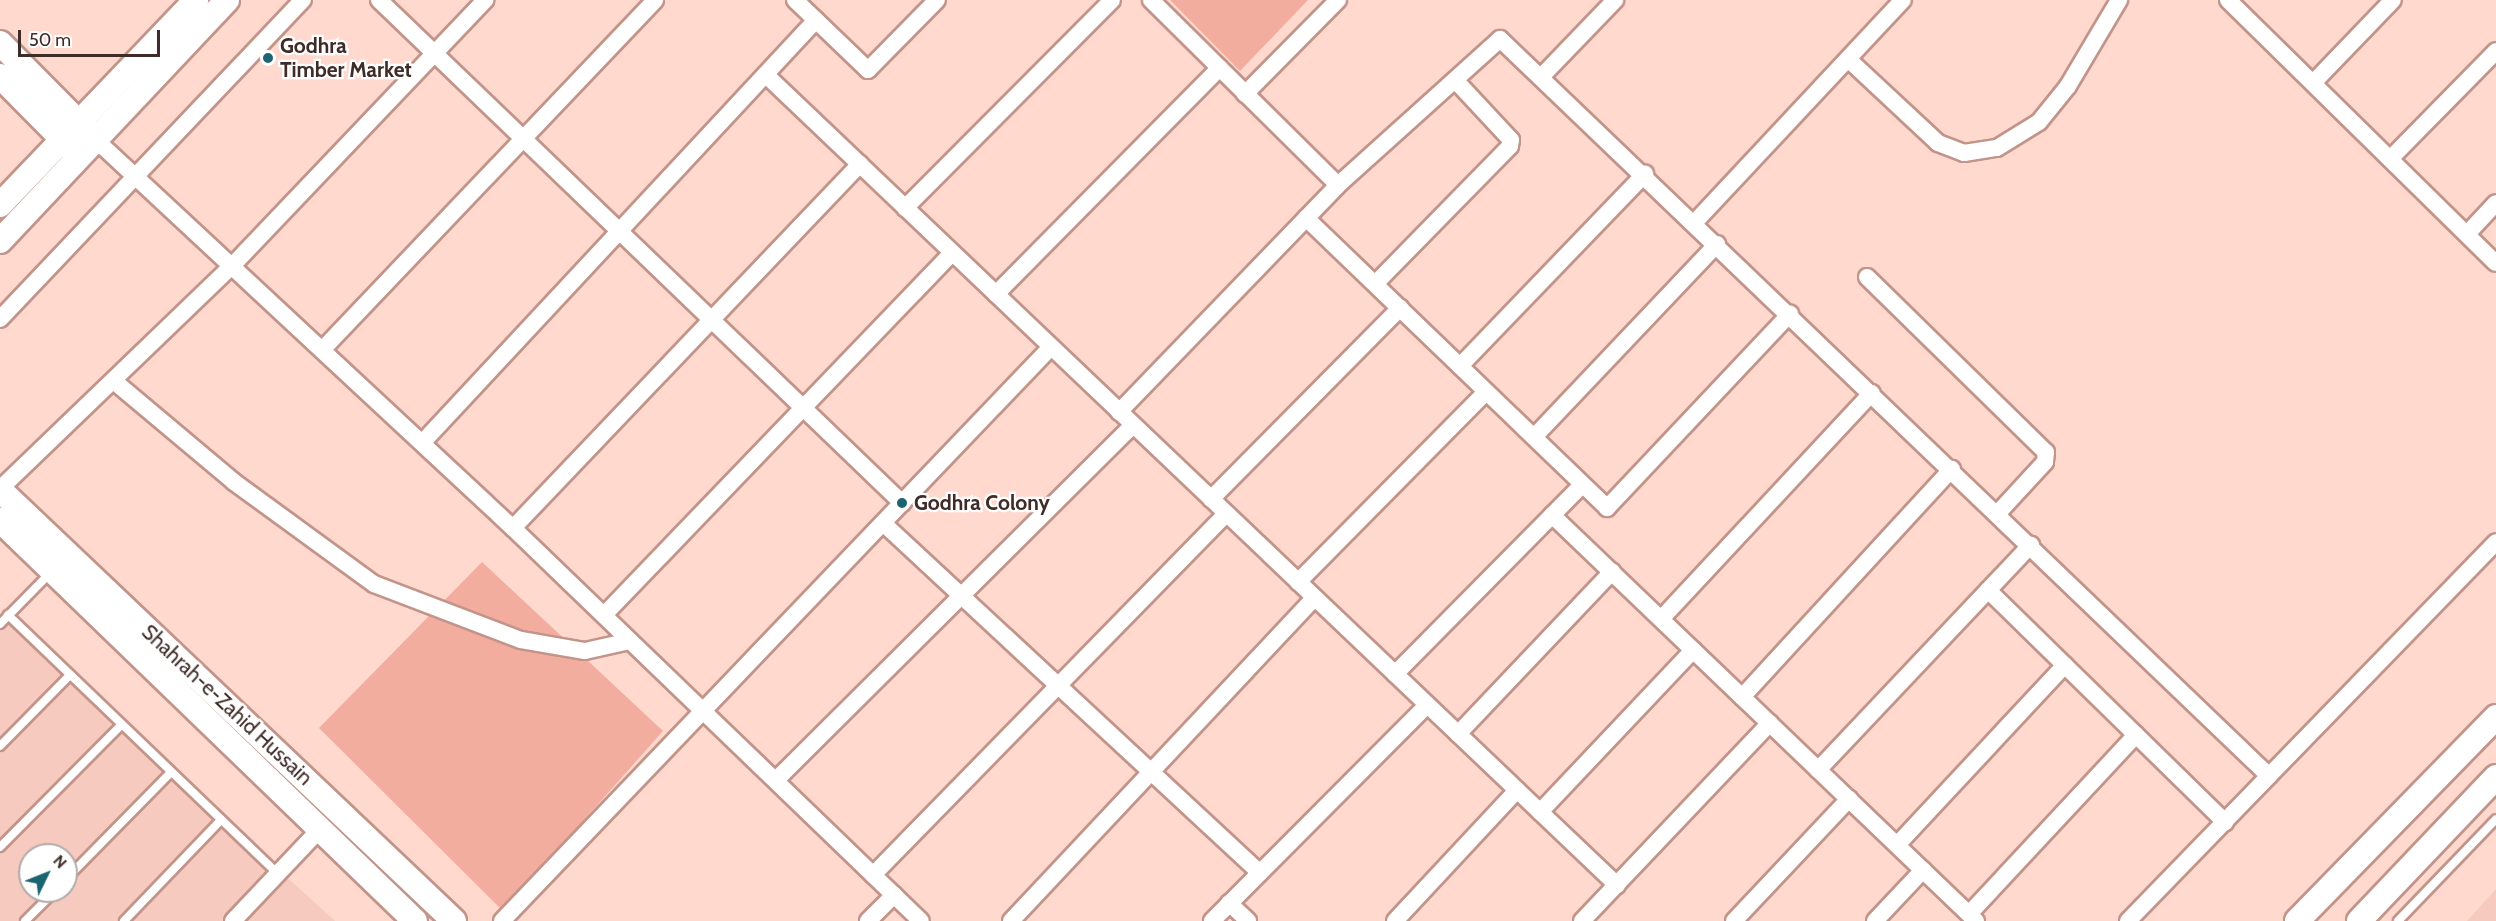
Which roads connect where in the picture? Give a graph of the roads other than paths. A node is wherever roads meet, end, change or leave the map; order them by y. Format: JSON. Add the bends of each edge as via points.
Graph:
{"nodes":[{"id":1,"x":196,"y":0,"type":"edge"},
{"id":2,"x":226,"y":0,"type":"edge"},
{"id":3,"x":303,"y":0,"type":"edge"},
{"id":4,"x":379,"y":0,"type":"edge"},
{"id":5,"x":485,"y":0,"type":"edge"},
{"id":6,"x":655,"y":0,"type":"edge"},
{"id":7,"x":795,"y":0,"type":"edge"},
{"id":8,"x":938,"y":0,"type":"edge"},
{"id":9,"x":1112,"y":0,"type":"edge"},
{"id":10,"x":1151,"y":0,"type":"edge"},
{"id":11,"x":1338,"y":0,"type":"edge"},
{"id":12,"x":1615,"y":0,"type":"edge"},
{"id":13,"x":1903,"y":0,"type":"edge"},
{"id":14,"x":2119,"y":0,"type":"edge"},
{"id":15,"x":2393,"y":0,"type":"edge"},
{"id":16,"x":2239,"y":4,"type":"edge"},
{"id":17,"x":816,"y":20,"type":"junction"},
{"id":18,"x":0,"y":43,"type":"edge"},
{"id":19,"x":2496,"y":51,"type":"edge"},
{"id":20,"x":434,"y":54,"type":"junction"},
{"id":21,"x":1848,"y":59,"type":"junction"},
{"id":22,"x":1220,"y":68,"type":"junction"},
{"id":23,"x":766,"y":75,"type":"junction"},
{"id":24,"x":0,"y":76,"type":"edge"},
{"id":25,"x":1541,"y":76,"type":"junction"},
{"id":26,"x":1455,"y":80,"type":"junction"},
{"id":27,"x":2313,"y":83,"type":"junction"},
{"id":28,"x":1245,"y":94,"type":"junction"},
{"id":29,"x":79,"y":122,"type":"junction"},
{"id":30,"x":62,"y":139,"type":"junction"},
{"id":31,"x":523,"y":139,"type":"junction"},
{"id":32,"x":88,"y":148,"type":"junction"},
{"id":33,"x":2391,"y":159,"type":"junction"},
{"id":34,"x":860,"y":164,"type":"junction"},
{"id":35,"x":1645,"y":174,"type":"junction"},
{"id":36,"x":136,"y":177,"type":"junction"},
{"id":37,"x":1338,"y":185,"type":"junction"},
{"id":38,"x":2496,"y":204,"type":"edge"},
{"id":39,"x":0,"y":205,"type":"edge"},
{"id":40,"x":905,"y":208,"type":"junction"},
{"id":41,"x":1306,"y":218,"type":"junction"},
{"id":42,"x":1695,"y":222,"type":"junction"},
{"id":43,"x":620,"y":232,"type":"junction"},
{"id":44,"x":2467,"y":234,"type":"junction"},
{"id":45,"x":0,"y":241,"type":"edge"},
{"id":46,"x":1717,"y":243,"type":"junction"},
{"id":47,"x":952,"y":253,"type":"junction"},
{"id":48,"x":2496,"y":262,"type":"edge"},
{"id":49,"x":231,"y":267,"type":"junction"},
{"id":50,"x":1867,"y":277,"type":"dead end"},
{"id":51,"x":1375,"y":284,"type":"junction"},
{"id":52,"x":996,"y":294,"type":"junction"},
{"id":53,"x":1400,"y":308,"type":"junction"},
{"id":54,"x":1790,"y":314,"type":"junction"},
{"id":55,"x":0,"y":319,"type":"edge"},
{"id":56,"x":711,"y":320,"type":"junction"},
{"id":57,"x":1051,"y":347,"type":"junction"},
{"id":58,"x":322,"y":350,"type":"junction"},
{"id":59,"x":1460,"y":366,"type":"junction"},
{"id":60,"x":115,"y":382,"type":"junction"},
{"id":61,"x":1486,"y":392,"type":"junction"},
{"id":62,"x":1872,"y":393,"type":"junction"},
{"id":63,"x":803,"y":408,"type":"junction"},
{"id":64,"x":1119,"y":412,"type":"junction"},
{"id":65,"x":1133,"y":425,"type":"junction"},
{"id":66,"x":1534,"y":437,"type":"junction"},
{"id":67,"x":422,"y":443,"type":"junction"},
{"id":68,"x":1952,"y":469,"type":"junction"},
{"id":69,"x":1582,"y":484,"type":"junction"},
{"id":70,"x":0,"y":489,"type":"edge"},
{"id":71,"x":1211,"y":499,"type":"junction"},
{"id":72,"x":902,"y":503,"type":"junction"},
{"id":73,"x":1998,"y":513,"type":"junction"},
{"id":74,"x":1226,"y":514,"type":"junction"},
{"id":75,"x":1552,"y":515,"type":"junction"},
{"id":76,"x":0,"y":520,"type":"edge"},
{"id":77,"x":883,"y":523,"type":"junction"},
{"id":78,"x":513,"y":528,"type":"junction"},
{"id":79,"x":2496,"y":542,"type":"edge"},
{"id":80,"x":2031,"y":545,"type":"junction"},
{"id":81,"x":52,"y":570,"type":"junction"},
{"id":82,"x":1612,"y":572,"type":"junction"},
{"id":83,"x":1298,"y":582,"type":"junction"},
{"id":84,"x":1988,"y":590,"type":"junction"},
{"id":85,"x":961,"y":596,"type":"junction"},
{"id":86,"x":1314,"y":598,"type":"junction"},
{"id":87,"x":8,"y":615,"type":"junction"},
{"id":88,"x":604,"y":615,"type":"junction"},
{"id":89,"x":1661,"y":619,"type":"junction"},
{"id":90,"x":0,"y":624,"type":"edge"},
{"id":91,"x":630,"y":640,"type":"junction"},
{"id":92,"x":1693,"y":650,"type":"junction"},
{"id":93,"x":2065,"y":665,"type":"junction"},
{"id":94,"x":1395,"y":674,"type":"junction"},
{"id":95,"x":70,"y":675,"type":"junction"},
{"id":96,"x":1058,"y":686,"type":"junction"},
{"id":97,"x":1742,"y":697,"type":"junction"},
{"id":98,"x":1427,"y":705,"type":"junction"},
{"id":99,"x":703,"y":710,"type":"junction"},
{"id":100,"x":2496,"y":717,"type":"edge"},
{"id":101,"x":1770,"y":723,"type":"junction"},
{"id":102,"x":121,"y":725,"type":"junction"},
{"id":103,"x":1458,"y":734,"type":"junction"},
{"id":104,"x":2136,"y":735,"type":"junction"},
{"id":105,"x":0,"y":746,"type":"edge"},
{"id":106,"x":1818,"y":770,"type":"junction"},
{"id":107,"x":1151,"y":772,"type":"junction"},
{"id":108,"x":170,"y":773,"type":"junction"},
{"id":109,"x":2269,"y":776,"type":"junction"},
{"id":110,"x":2496,"y":777,"type":"edge"},
{"id":111,"x":776,"y":780,"type":"junction"},
{"id":112,"x":1517,"y":790,"type":"junction"},
{"id":113,"x":1849,"y":799,"type":"junction"},
{"id":114,"x":1540,"y":812,"type":"junction"},
{"id":115,"x":2496,"y":819,"type":"edge"},
{"id":116,"x":220,"y":821,"type":"junction"},
{"id":117,"x":2225,"y":822,"type":"junction"},
{"id":118,"x":319,"y":830,"type":"junction"},
{"id":119,"x":1897,"y":845,"type":"junction"},
{"id":120,"x":0,"y":847,"type":"edge"},
{"id":121,"x":78,"y":867,"type":"edge"},
{"id":122,"x":1923,"y":870,"type":"junction"},
{"id":123,"x":277,"y":873,"type":"junction"},
{"id":124,"x":1260,"y":873,"type":"junction"},
{"id":125,"x":873,"y":875,"type":"junction"},
{"id":126,"x":1617,"y":885,"type":"junction"},
{"id":127,"x":894,"y":895,"type":"junction"},
{"id":128,"x":43,"y":903,"type":"edge"},
{"id":129,"x":1229,"y":903,"type":"junction"},
{"id":130,"x":1972,"y":918,"type":"edge"},
{"id":131,"x":25,"y":921,"type":"edge"},
{"id":132,"x":124,"y":921,"type":"edge"},
{"id":133,"x":233,"y":921,"type":"edge"},
{"id":134,"x":415,"y":921,"type":"edge"},
{"id":135,"x":454,"y":921,"type":"edge"},
{"id":136,"x":502,"y":921,"type":"edge"},
{"id":137,"x":868,"y":921,"type":"edge"},
{"id":138,"x":921,"y":921,"type":"edge"},
{"id":139,"x":1011,"y":921,"type":"edge"},
{"id":140,"x":1212,"y":921,"type":"edge"},
{"id":141,"x":1248,"y":921,"type":"edge"},
{"id":142,"x":1395,"y":921,"type":"edge"},
{"id":143,"x":1582,"y":921,"type":"edge"},
{"id":144,"x":1734,"y":921,"type":"edge"},
{"id":145,"x":1875,"y":921,"type":"edge"},
{"id":146,"x":2128,"y":921,"type":"edge"},
{"id":147,"x":2297,"y":921,"type":"edge"},
{"id":148,"x":2358,"y":921,"type":"edge"},
{"id":149,"x":2398,"y":921,"type":"edge"}],
"edges":[{"from":1,"to":29,"type":"main road"},
{"from":2,"to":32,"type":"main road"},
{"from":3,"to":36,"type":"street"},
{"from":4,"to":20,"type":"street"},
{"from":5,"to":20,"type":"street"},
{"from":6,"to":31,"type":"street"},
{"from":7,"to":17,"type":"street"},
{"from":8,"to":17,"type":"street","via":[[868,70]]},
{"from":9,"to":40,"type":"street"},
{"from":10,"to":22,"type":"street"},
{"from":11,"to":28,"type":"street"},
{"from":12,"to":25,"type":"street"},
{"from":13,"to":21,"type":"street"},
{"from":14,"to":21,"type":"street","via":[[2068,86],[2039,122],[1997,148],[1964,153],[1938,142]]},
{"from":15,"to":27,"type":"street"},
{"from":16,"to":27,"type":"street"},
{"from":17,"to":23,"type":"street"},
{"from":18,"to":29,"type":"main road"},
{"from":19,"to":33,"type":"street"},
{"from":20,"to":31,"type":"street"},
{"from":20,"to":49,"type":"street"},
{"from":21,"to":42,"type":"street"},
{"from":22,"to":28,"type":"street"},
{"from":22,"to":52,"type":"street"},
{"from":23,"to":34,"type":"street"},
{"from":23,"to":43,"type":"street"},
{"from":24,"to":30,"type":"main road"},
{"from":25,"to":26,"type":"street","via":[[1500,39]]},
{"from":25,"to":35,"type":"street"},
{"from":26,"to":37,"type":"street"},
{"from":26,"to":51,"type":"street","via":[[1511,140],[1510,146]]},
{"from":27,"to":33,"type":"street"},
{"from":28,"to":37,"type":"street"},
{"from":29,"to":30,"type":"main road"},
{"from":29,"to":32,"type":"main road"},
{"from":30,"to":32,"type":"main road"},
{"from":30,"to":39,"type":"main road"},
{"from":31,"to":43,"type":"street"},
{"from":31,"to":58,"type":"street"},
{"from":32,"to":36,"type":"street"},
{"from":32,"to":45,"type":"main road"},
{"from":33,"to":44,"type":"street"},
{"from":34,"to":40,"type":"street"},
{"from":34,"to":56,"type":"street"},
{"from":35,"to":42,"type":"street"},
{"from":35,"to":59,"type":"street"},
{"from":36,"to":49,"type":"street"},
{"from":36,"to":55,"type":"street"},
{"from":37,"to":41,"type":"street"},
{"from":38,"to":44,"type":"street"},
{"from":40,"to":47,"type":"street"},
{"from":41,"to":51,"type":"street"},
{"from":41,"to":64,"type":"street"},
{"from":42,"to":46,"type":"street"},
{"from":43,"to":56,"type":"street"},
{"from":43,"to":67,"type":"street"},
{"from":44,"to":48,"type":"street"},
{"from":46,"to":54,"type":"street"},
{"from":46,"to":66,"type":"street"},
{"from":47,"to":52,"type":"street"},
{"from":47,"to":63,"type":"street"},
{"from":49,"to":58,"type":"street"},
{"from":49,"to":60,"type":"street"},
{"from":50,"to":73,"type":"street","via":[[2046,452],[2045,462]]},
{"from":51,"to":53,"type":"street"},
{"from":52,"to":57,"type":"street"},
{"from":53,"to":59,"type":"street"},
{"from":53,"to":71,"type":"street"},
{"from":54,"to":62,"type":"street"},
{"from":54,"to":69,"type":"street","via":[[1607,508]]},
{"from":56,"to":63,"type":"street"},
{"from":56,"to":78,"type":"street"},
{"from":57,"to":64,"type":"street"},
{"from":57,"to":72,"type":"street"},
{"from":58,"to":67,"type":"street"},
{"from":59,"to":61,"type":"street"},
{"from":60,"to":70,"type":"street"},
{"from":60,"to":91,"type":"street","via":[[252,497],[374,584],[521,640],[585,651]]},
{"from":61,"to":66,"type":"street"},
{"from":61,"to":83,"type":"street"},
{"from":62,"to":68,"type":"street"},
{"from":62,"to":89,"type":"street"},
{"from":63,"to":72,"type":"street"},
{"from":63,"to":88,"type":"street"},
{"from":64,"to":65,"type":"street"},
{"from":65,"to":71,"type":"street"},
{"from":65,"to":85,"type":"street"},
{"from":66,"to":69,"type":"street"},
{"from":67,"to":78,"type":"street"},
{"from":68,"to":73,"type":"street"},
{"from":68,"to":97,"type":"street"},
{"from":69,"to":75,"type":"street"},
{"from":70,"to":135,"type":"main road","name":"Shahrah-e-Zahid Hussain"},
{"from":71,"to":74,"type":"street"},
{"from":72,"to":77,"type":"street"},
{"from":73,"to":80,"type":"street"},
{"from":74,"to":83,"type":"street"},
{"from":74,"to":96,"type":"street"},
{"from":75,"to":82,"type":"street"},
{"from":75,"to":94,"type":"street"},
{"from":76,"to":81,"type":"main road","name":"Shahrah-e-Zahid Hussain"},
{"from":77,"to":85,"type":"street"},
{"from":77,"to":99,"type":"street"},
{"from":78,"to":88,"type":"street"},
{"from":79,"to":109,"type":"street"},
{"from":80,"to":84,"type":"street"},
{"from":80,"to":109,"type":"street"},
{"from":81,"to":87,"type":"lane"},
{"from":81,"to":118,"type":"main road","name":"Shahrah-e-Zahid Hussain"},
{"from":82,"to":89,"type":"street"},
{"from":82,"to":103,"type":"street"},
{"from":83,"to":86,"type":"street"},
{"from":84,"to":93,"type":"street"},
{"from":84,"to":106,"type":"street"},
{"from":85,"to":96,"type":"street"},
{"from":85,"to":111,"type":"street"},
{"from":86,"to":94,"type":"street"},
{"from":86,"to":107,"type":"street"},
{"from":87,"to":90,"type":"lane"},
{"from":87,"to":95,"type":"lane"},
{"from":88,"to":91,"type":"street"},
{"from":89,"to":92,"type":"street"},
{"from":91,"to":99,"type":"street"},
{"from":92,"to":97,"type":"street"},
{"from":92,"to":114,"type":"street"},
{"from":93,"to":104,"type":"street"},
{"from":93,"to":119,"type":"street"},
{"from":94,"to":98,"type":"street"},
{"from":95,"to":102,"type":"lane"},
{"from":95,"to":105,"type":"lane"},
{"from":96,"to":107,"type":"street"},
{"from":96,"to":125,"type":"street"},
{"from":97,"to":101,"type":"street"},
{"from":98,"to":103,"type":"street"},
{"from":98,"to":124,"type":"street"},
{"from":99,"to":111,"type":"street"},
{"from":99,"to":136,"type":"street"},
{"from":100,"to":147,"type":"main road"},
{"from":101,"to":106,"type":"street"},
{"from":101,"to":126,"type":"street"},
{"from":102,"to":108,"type":"lane"},
{"from":102,"to":120,"type":"lane"},
{"from":103,"to":112,"type":"street"},
{"from":104,"to":117,"type":"street"},
{"from":104,"to":130,"type":"street"},
{"from":106,"to":113,"type":"street"},
{"from":107,"to":124,"type":"street"},
{"from":107,"to":139,"type":"street"},
{"from":108,"to":116,"type":"lane"},
{"from":108,"to":121,"type":"lane"},
{"from":109,"to":117,"type":"street"},
{"from":110,"to":148,"type":"main road"},
{"from":111,"to":125,"type":"street"},
{"from":112,"to":114,"type":"street"},
{"from":112,"to":142,"type":"street"},
{"from":113,"to":119,"type":"street"},
{"from":113,"to":144,"type":"street"},
{"from":114,"to":126,"type":"street"},
{"from":115,"to":149,"type":"lane"},
{"from":116,"to":123,"type":"lane"},
{"from":116,"to":132,"type":"lane"},
{"from":117,"to":146,"type":"street"},
{"from":118,"to":123,"type":"street"},
{"from":118,"to":134,"type":"main road","name":"Shahrah-e-Zahid Hussain"},
{"from":119,"to":122,"type":"street"},
{"from":122,"to":130,"type":"street"},
{"from":122,"to":145,"type":"street"},
{"from":123,"to":133,"type":"street"},
{"from":124,"to":129,"type":"street"},
{"from":125,"to":127,"type":"street"},
{"from":126,"to":143,"type":"street"},
{"from":127,"to":137,"type":"street"},
{"from":127,"to":138,"type":"street"},
{"from":128,"to":131,"type":"lane"},
{"from":129,"to":140,"type":"street"},
{"from":129,"to":141,"type":"street"}]}
